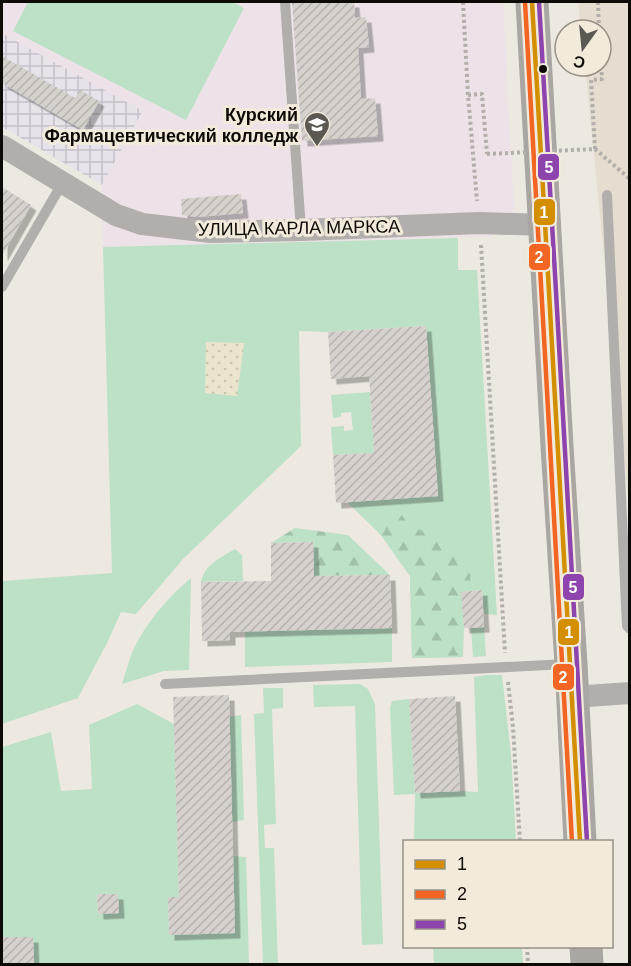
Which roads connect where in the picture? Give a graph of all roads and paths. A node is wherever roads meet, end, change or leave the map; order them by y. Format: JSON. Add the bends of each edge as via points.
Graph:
{"nodes":[{"id":1,"x":285,"y":2,"type":"edge"},
{"id":2,"x":463,"y":2,"type":"edge"},
{"id":3,"x":532,"y":2,"type":"edge"},
{"id":4,"x":598,"y":2,"type":"edge"},
{"id":5,"x":599,"y":18,"type":"edge"},
{"id":6,"x":602,"y":78,"type":"edge"},
{"id":7,"x":468,"y":95,"type":"junction"},
{"id":8,"x":2,"y":146,"type":"edge"},
{"id":9,"x":595,"y":149,"type":"junction"},
{"id":10,"x":630,"y":179,"type":"edge"},
{"id":11,"x":63,"y":182,"type":"junction"},
{"id":12,"x":607,"y":195,"type":"dead end"},
{"id":13,"x":479,"y":223,"type":"junction"},
{"id":14,"x":546,"y":225,"type":"junction"},
{"id":15,"x":301,"y":231,"type":"junction"},
{"id":16,"x":2,"y":287,"type":"edge"},
{"id":17,"x":630,"y":629,"type":"edge"},
{"id":18,"x":571,"y":664,"type":"junction"},
{"id":19,"x":506,"y":667,"type":"junction"},
{"id":20,"x":165,"y":684,"type":"dead end"},
{"id":21,"x":630,"y":693,"type":"edge"},
{"id":22,"x":573,"y":697,"type":"junction"},
{"id":23,"x":520,"y":840,"type":"edge"},
{"id":24,"x":580,"y":840,"type":"edge"},
{"id":25,"x":527,"y":948,"type":"edge"},
{"id":26,"x":586,"y":948,"type":"edge"},
{"id":27,"x":528,"y":964,"type":"edge"},
{"id":28,"x":587,"y":964,"type":"edge"}],
"edges":[{"from":1,"to":15,"type":"lane"},
{"from":2,"to":7,"type":"path"},
{"from":3,"to":14,"type":"main road"},
{"from":4,"to":5,"type":"path"},
{"from":6,"to":9,"type":"path","via":[[591,80]]},
{"from":7,"to":9,"type":"path","bridge":true,"via":[[482,94],[487,154]]},
{"from":7,"to":13,"type":"path"},
{"from":8,"to":11,"type":"street","name":"УЛИЦА КАРЛА МАРКСА"},
{"from":9,"to":10,"type":"path","bridge":true},
{"from":11,"to":15,"type":"street","name":"УЛИЦА КАРЛА МАРКСА","via":[[116,215],[142,224],[211,232]]},
{"from":11,"to":16,"type":"lane"},
{"from":12,"to":17,"type":"lane"},
{"from":13,"to":14,"type":"street","name":"УЛИЦА КАРЛА МАРКСА"},
{"from":13,"to":15,"type":"street","name":"УЛИЦА КАРЛА МАРКСА"},
{"from":13,"to":19,"type":"path"},
{"from":14,"to":18,"type":"main road"},
{"from":18,"to":19,"type":"lane"},
{"from":18,"to":22,"type":"main road"},
{"from":19,"to":20,"type":"lane"},
{"from":19,"to":23,"type":"path"},
{"from":21,"to":22,"type":"street"},
{"from":22,"to":24,"type":"main road"},
{"from":25,"to":27,"type":"path"},
{"from":26,"to":28,"type":"main road"}]}
